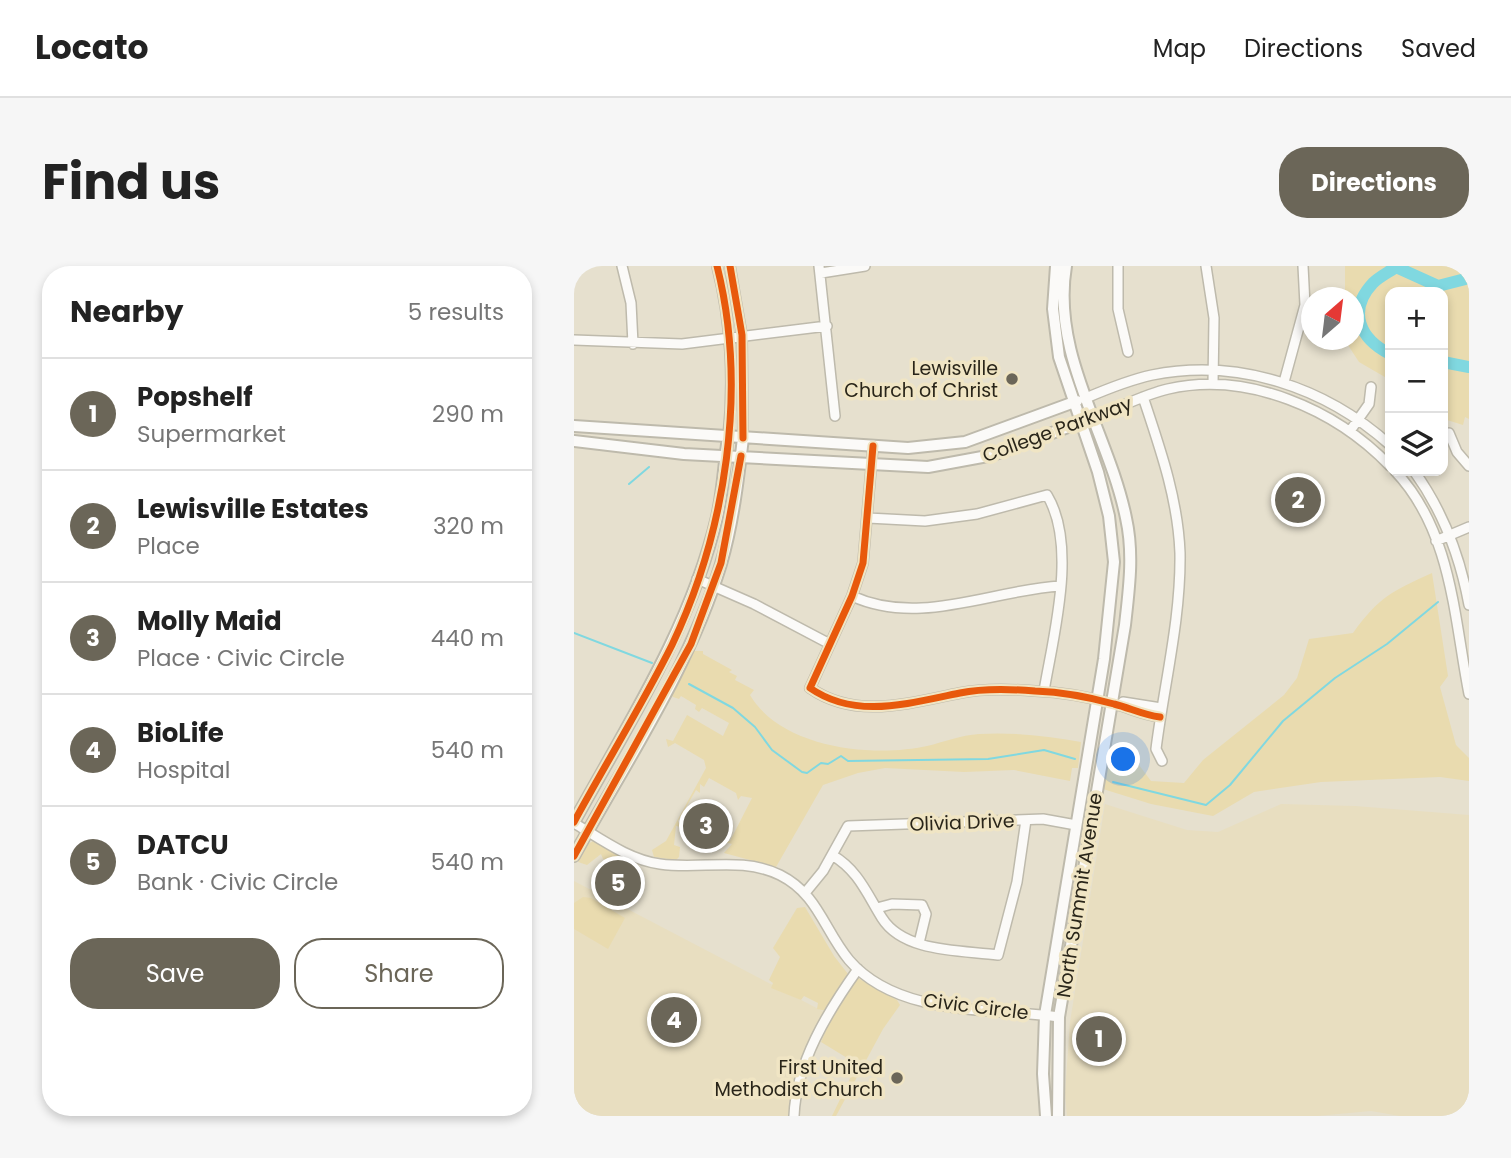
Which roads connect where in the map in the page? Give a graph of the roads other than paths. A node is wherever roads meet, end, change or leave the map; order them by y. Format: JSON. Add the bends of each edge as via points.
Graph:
{"nodes":[{"id":1,"x":622,"y":266,"type":"edge"},
{"id":2,"x":717,"y":266,"type":"edge"},
{"id":3,"x":730,"y":266,"type":"edge"},
{"id":4,"x":865,"y":266,"type":"edge"},
{"id":5,"x":1056,"y":266,"type":"edge"},
{"id":6,"x":1066,"y":266,"type":"edge"},
{"id":7,"x":1118,"y":266,"type":"edge"},
{"id":8,"x":1206,"y":266,"type":"edge"},
{"id":9,"x":1303,"y":266,"type":"edge"},
{"id":10,"x":820,"y":270,"type":"edge"},
{"id":11,"x":827,"y":326,"type":"junction"},
{"id":12,"x":742,"y":335,"type":"junction"},
{"id":13,"x":728,"y":337,"type":"junction"},
{"id":14,"x":574,"y":340,"type":"edge"},
{"id":15,"x":633,"y":344,"type":"junction"},
{"id":16,"x":1128,"y":352,"type":"dead end"},
{"id":17,"x":1214,"y":371,"type":"junction"},
{"id":18,"x":1283,"y":382,"type":"junction"},
{"id":19,"x":1213,"y":384,"type":"junction"},
{"id":20,"x":1371,"y":387,"type":"dead end"},
{"id":21,"x":1143,"y":397,"type":"junction"},
{"id":22,"x":1086,"y":398,"type":"junction"},
{"id":23,"x":1073,"y":403,"type":"junction"},
{"id":24,"x":835,"y":416,"type":"dead end"},
{"id":25,"x":1093,"y":417,"type":"junction"},
{"id":26,"x":1359,"y":419,"type":"junction"},
{"id":27,"x":1080,"y":422,"type":"junction"},
{"id":28,"x":574,"y":426,"type":"edge"},
{"id":29,"x":1350,"y":431,"type":"junction"},
{"id":30,"x":1449,"y":433,"type":"dead end"},
{"id":31,"x":728,"y":438,"type":"junction"},
{"id":32,"x":743,"y":438,"type":"junction"},
{"id":33,"x":574,"y":441,"type":"edge"},
{"id":34,"x":1385,"y":441,"type":"edge"},
{"id":35,"x":873,"y":446,"type":"junction"},
{"id":36,"x":725,"y":456,"type":"junction"},
{"id":37,"x":741,"y":456,"type":"junction"},
{"id":38,"x":1385,"y":462,"type":"edge"},
{"id":39,"x":872,"y":466,"type":"junction"},
{"id":40,"x":1469,"y":466,"type":"edge"},
{"id":41,"x":1399,"y":476,"type":"edge"},
{"id":42,"x":1417,"y":476,"type":"edge"},
{"id":43,"x":868,"y":517,"type":"junction"},
{"id":44,"x":1469,"y":527,"type":"edge"},
{"id":45,"x":1450,"y":534,"type":"junction"},
{"id":46,"x":1436,"y":541,"type":"junction"},
{"id":47,"x":697,"y":579,"type":"junction"},
{"id":48,"x":713,"y":586,"type":"junction"},
{"id":49,"x":1060,"y":586,"type":"junction"},
{"id":50,"x":852,"y":596,"type":"junction"},
{"id":51,"x":1469,"y":605,"type":"edge"},
{"id":52,"x":1465,"y":641,"type":"edge"},
{"id":53,"x":828,"y":643,"type":"junction"},
{"id":54,"x":1044,"y":691,"type":"junction"},
{"id":55,"x":1469,"y":694,"type":"edge"},
{"id":56,"x":1097,"y":701,"type":"junction"},
{"id":57,"x":1110,"y":703,"type":"junction"},
{"id":58,"x":1161,"y":713,"type":"junction"},
{"id":59,"x":1162,"y":761,"type":"dead end"},
{"id":60,"x":1092,"y":818,"type":"junction"},
{"id":61,"x":1026,"y":820,"type":"junction"},
{"id":62,"x":574,"y":823,"type":"edge"},
{"id":63,"x":1076,"y":825,"type":"junction"},
{"id":64,"x":587,"y":831,"type":"junction"},
{"id":65,"x":832,"y":855,"type":"junction"},
{"id":66,"x":574,"y":856,"type":"edge"},
{"id":67,"x":805,"y":893,"type":"junction"},
{"id":68,"x":877,"y":908,"type":"junction"},
{"id":69,"x":919,"y":943,"type":"junction"},
{"id":70,"x":858,"y":969,"type":"junction"},
{"id":71,"x":1045,"y":1015,"type":"junction"},
{"id":72,"x":1059,"y":1017,"type":"junction"},
{"id":73,"x":794,"y":1116,"type":"edge"},
{"id":74,"x":1046,"y":1116,"type":"edge"},
{"id":75,"x":1058,"y":1116,"type":"edge"}],
"edges":[{"from":1,"to":15,"type":"street","via":[[631,303]]},
{"from":2,"to":13,"type":"street"},
{"from":3,"to":12,"type":"street"},
{"from":4,"to":10,"type":"street"},
{"from":5,"to":23,"type":"main road","name":"North Summit Avenue","via":[[1056,337]]},
{"from":6,"to":22,"type":"main road","name":"North Summit Avenue","via":[[1066,325]]},
{"from":7,"to":16,"type":"street","via":[[1118,309]]},
{"from":8,"to":17,"type":"street","via":[[1213,307]]},
{"from":9,"to":18,"type":"street","via":[[1305,305]]},
{"from":10,"to":11,"type":"street"},
{"from":11,"to":12,"type":"street"},
{"from":11,"to":24,"type":"street"},
{"from":12,"to":13,"type":"street"},
{"from":12,"to":32,"type":"street"},
{"from":13,"to":15,"type":"street","via":[[682,344]]},
{"from":13,"to":31,"type":"street"},
{"from":14,"to":15,"type":"street"},
{"from":17,"to":18,"type":"street","name":"College Parkway"},
{"from":17,"to":19,"type":"street"},
{"from":17,"to":22,"type":"street","name":"College Parkway","via":[[1150,376]]},
{"from":18,"to":26,"type":"street","name":"College Parkway"},
{"from":19,"to":21,"type":"street","name":"College Parkway"},
{"from":19,"to":29,"type":"street","name":"College Parkway","via":[[1280,397],[1316,410]]},
{"from":20,"to":26,"type":"street","via":[[1369,404]]},
{"from":21,"to":25,"type":"street","name":"College Parkway"},
{"from":21,"to":58,"type":"street","via":[[1169,483],[1180,550]]},
{"from":22,"to":23,"type":"main road","name":"College Parkway"},
{"from":22,"to":25,"type":"main road","name":"North Summit Avenue"},
{"from":23,"to":27,"type":"main road","name":"North Summit Avenue"},
{"from":23,"to":35,"type":"main road","name":"College Parkway","via":[[965,442],[908,448]]},
{"from":25,"to":27,"type":"main road","name":"College Parkway"},
{"from":25,"to":57,"type":"main road","name":"North Summit Avenue","via":[[1129,536],[1129,589]]},
{"from":26,"to":29,"type":"street"},
{"from":26,"to":34,"type":"street","name":"College Parkway"},
{"from":27,"to":39,"type":"main road","name":"College Parkway","via":[[993,456],[957,464]]},
{"from":27,"to":56,"type":"main road","name":"North Summit Avenue","via":[[1098,472],[1113,545],[1114,588]]},
{"from":28,"to":31,"type":"main road","name":"College Parkway"},
{"from":29,"to":38,"type":"street","name":"College Parkway"},
{"from":30,"to":40,"type":"street"},
{"from":31,"to":32,"type":"main road","name":"College Parkway"},
{"from":31,"to":36,"type":"main road"},
{"from":32,"to":35,"type":"main road","name":"College Parkway"},
{"from":32,"to":37,"type":"main road"},
{"from":33,"to":36,"type":"main road","name":"College Parkway"},
{"from":35,"to":39,"type":"street"},
{"from":36,"to":37,"type":"main road","name":"College Parkway"},
{"from":36,"to":47,"type":"main road","via":[[717,515]]},
{"from":37,"to":39,"type":"main road","name":"College Parkway"},
{"from":37,"to":48,"type":"main road","via":[[730,524]]},
{"from":39,"to":43,"type":"street"},
{"from":41,"to":46,"type":"street"},
{"from":42,"to":45,"type":"street"},
{"from":43,"to":49,"type":"street","via":[[925,521],[977,514],[1047,495],[1058,529]]},
{"from":43,"to":50,"type":"street","via":[[863,563]]},
{"from":44,"to":45,"type":"street"},
{"from":45,"to":46,"type":"street"},
{"from":45,"to":51,"type":"street"},
{"from":46,"to":52,"type":"street"},
{"from":47,"to":48,"type":"street"},
{"from":47,"to":62,"type":"main road","via":[[672,644]]},
{"from":48,"to":53,"type":"street"},
{"from":48,"to":64,"type":"main road","via":[[691,644]]},
{"from":49,"to":50,"type":"street","via":[[933,607],[887,608]]},
{"from":49,"to":54,"type":"street"},
{"from":50,"to":53,"type":"street"},
{"from":52,"to":55,"type":"street"},
{"from":53,"to":54,"type":"street","via":[[810,688],[839,702],[877,707],[918,704],[961,692]]},
{"from":54,"to":56,"type":"street"},
{"from":56,"to":57,"type":"street"},
{"from":56,"to":63,"type":"main road","name":"North Summit Avenue"},
{"from":57,"to":58,"type":"street","via":[[1137,714]]},
{"from":57,"to":60,"type":"main road","name":"North Summit Avenue"},
{"from":58,"to":59,"type":"street","via":[[1156,749]]},
{"from":60,"to":63,"type":"main road"},
{"from":60,"to":72,"type":"main road","name":"North Summit Avenue"},
{"from":61,"to":63,"type":"street","name":"Olivia Drive"},
{"from":61,"to":65,"type":"street","name":"Olivia Drive","via":[[848,826]]},
{"from":61,"to":69,"type":"street","via":[[1017,881],[998,955]]},
{"from":62,"to":64,"type":"street","name":"Civic Circle"},
{"from":63,"to":71,"type":"main road","name":"North Summit Avenue"},
{"from":64,"to":66,"type":"main road"},
{"from":64,"to":67,"type":"street","name":"Civic Circle","via":[[635,858],[657,864],[761,867]]},
{"from":65,"to":67,"type":"street"},
{"from":65,"to":68,"type":"street","via":[[856,874]]},
{"from":67,"to":70,"type":"street","name":"Civic Circle"},
{"from":68,"to":69,"type":"street","via":[[892,930]]},
{"from":68,"to":69,"type":"street","via":[[922,905],[926,914]]},
{"from":70,"to":71,"type":"street","name":"Civic Circle","via":[[892,991],[927,1002]]},
{"from":70,"to":73,"type":"street","via":[[834,1002],[805,1062]]},
{"from":71,"to":72,"type":"street","name":"Civic Circle"},
{"from":71,"to":74,"type":"main road","name":"North Summit Avenue"},
{"from":72,"to":75,"type":"main road","name":"North Summit Avenue"}]}
